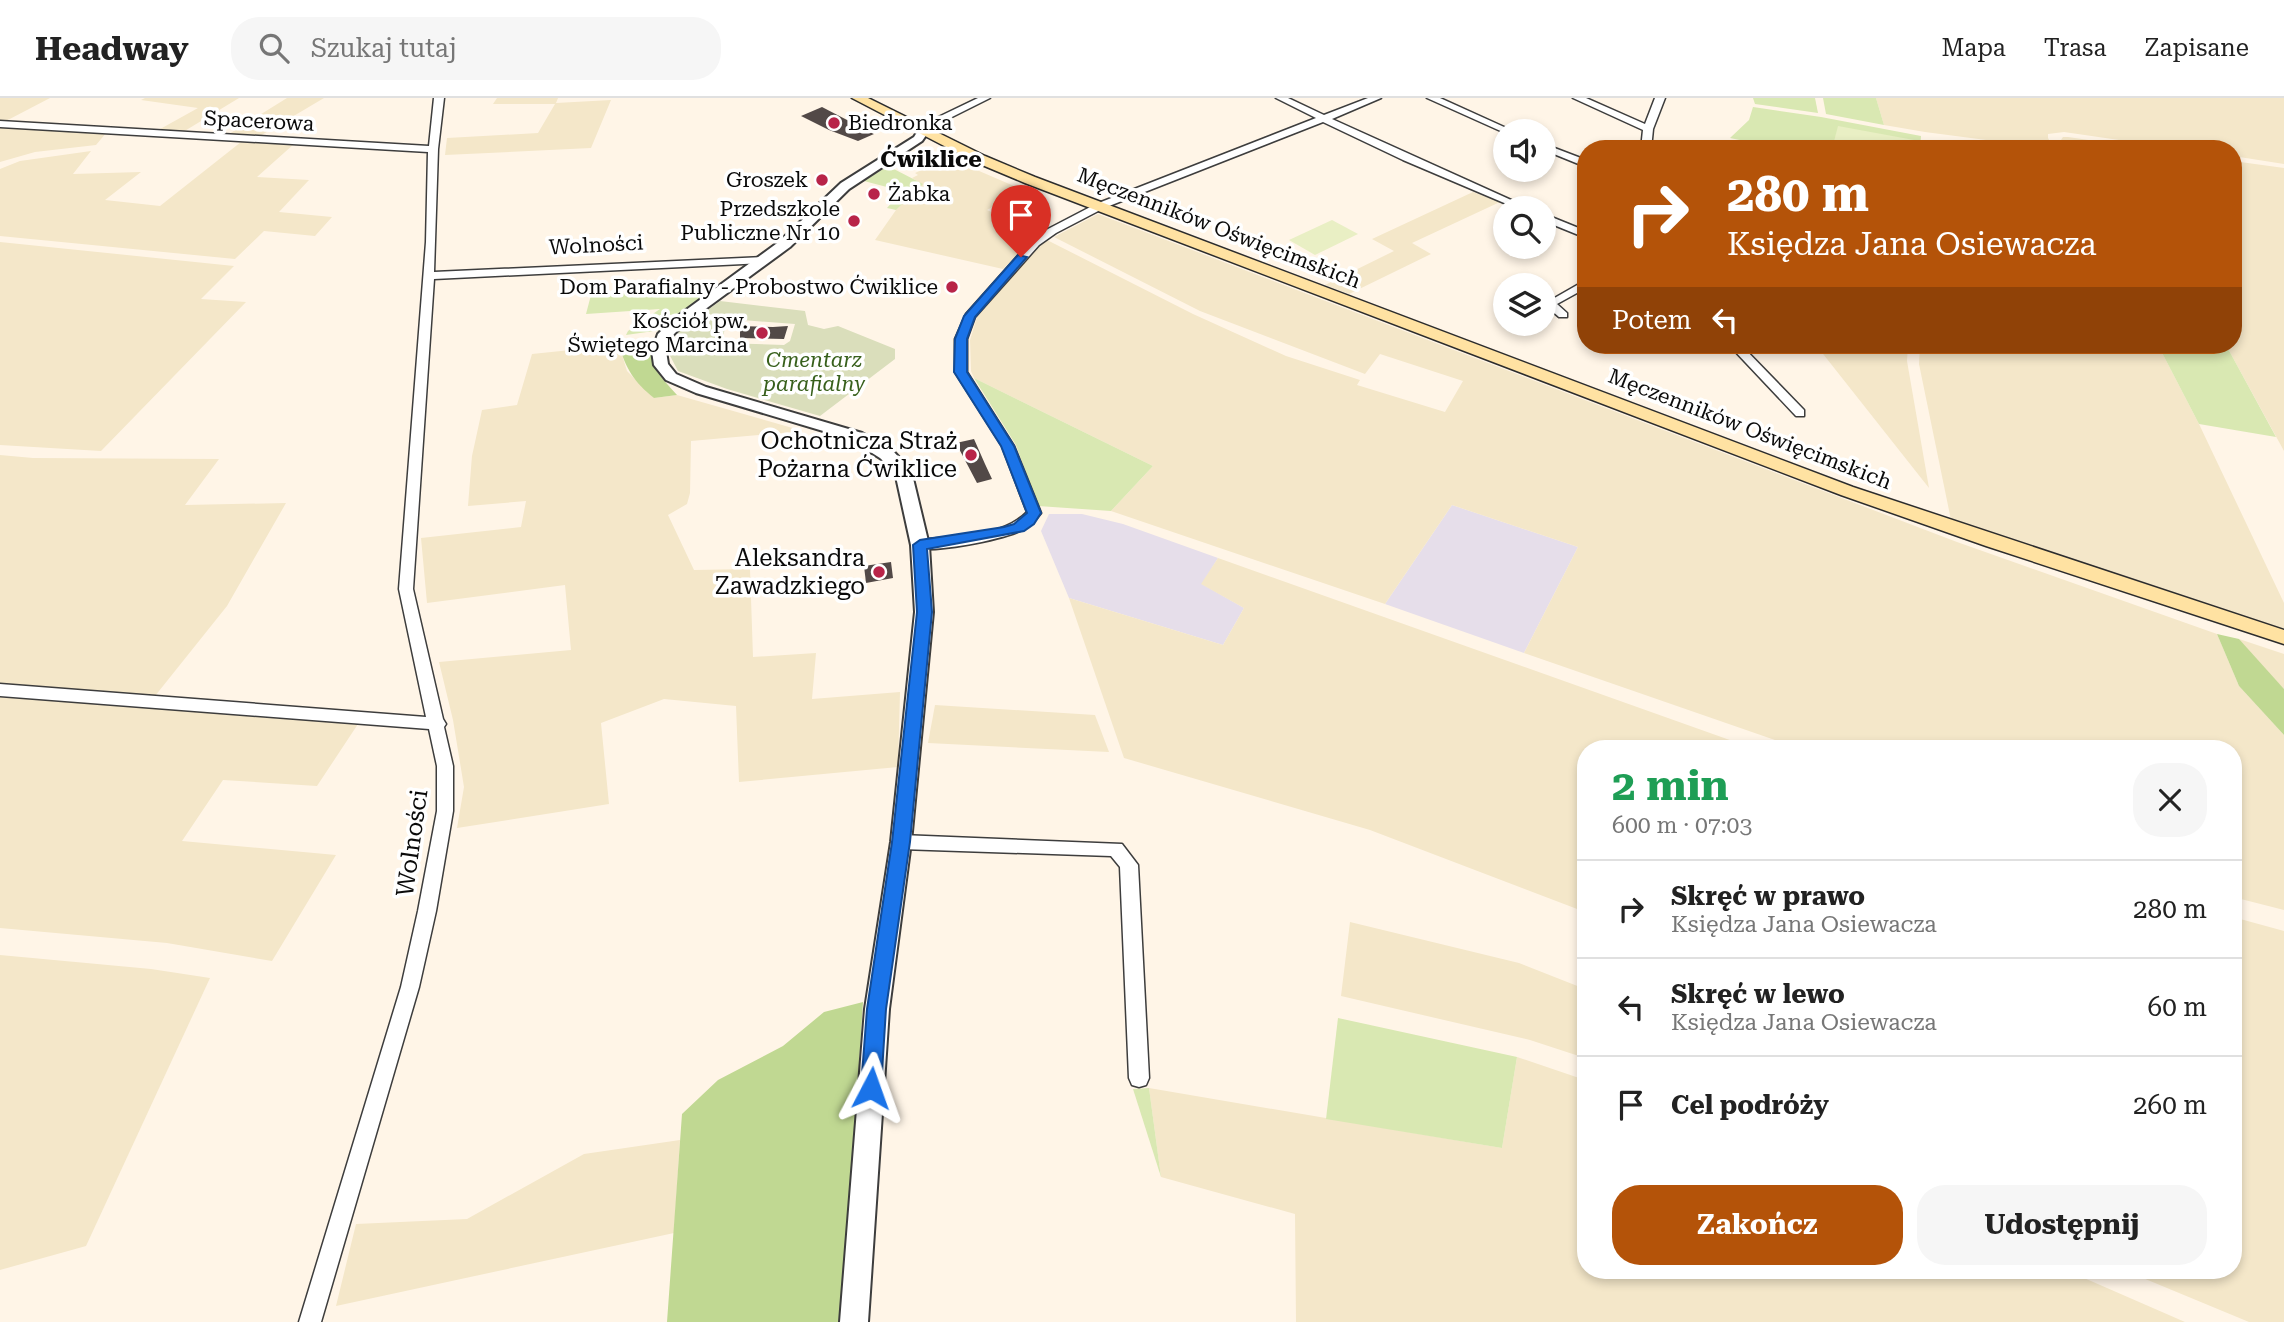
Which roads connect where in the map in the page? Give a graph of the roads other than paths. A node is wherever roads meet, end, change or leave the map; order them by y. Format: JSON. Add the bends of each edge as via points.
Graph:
{"nodes":[{"id":1,"x":439,"y":98,"type":"edge"},
{"id":2,"x":858,"y":98,"type":"edge"},
{"id":3,"x":985,"y":98,"type":"edge"},
{"id":4,"x":1281,"y":98,"type":"edge"},
{"id":5,"x":1376,"y":98,"type":"edge"},
{"id":6,"x":1432,"y":98,"type":"edge"},
{"id":7,"x":1578,"y":98,"type":"edge"},
{"id":8,"x":1660,"y":98,"type":"edge"},
{"id":9,"x":1322,"y":118,"type":"junction"},
{"id":10,"x":0,"y":124,"type":"edge"},
{"id":11,"x":1493,"y":125,"type":"edge"},
{"id":12,"x":1648,"y":129,"type":"junction"},
{"id":13,"x":923,"y":131,"type":"junction"},
{"id":14,"x":1647,"y":140,"type":"edge"},
{"id":15,"x":433,"y":149,"type":"junction"},
{"id":16,"x":1556,"y":152,"type":"edge"},
{"id":17,"x":1577,"y":160,"type":"edge"},
{"id":18,"x":1496,"y":196,"type":"edge"},
{"id":19,"x":1100,"y":206,"type":"junction"},
{"id":20,"x":1556,"y":222,"type":"edge"},
{"id":21,"x":1577,"y":231,"type":"edge"},
{"id":22,"x":765,"y":260,"type":"junction"},
{"id":23,"x":428,"y":276,"type":"junction"},
{"id":24,"x":1577,"y":289,"type":"edge"},
{"id":25,"x":1563,"y":315,"type":"dead end"},
{"id":26,"x":1744,"y":354,"type":"edge"},
{"id":27,"x":1800,"y":413,"type":"dead end"},
{"id":28,"x":920,"y":545,"type":"junction"},
{"id":29,"x":2284,"y":637,"type":"edge"},
{"id":30,"x":0,"y":690,"type":"edge"},
{"id":31,"x":438,"y":724,"type":"junction"},
{"id":32,"x":901,"y":842,"type":"junction"},
{"id":33,"x":1139,"y":1078,"type":"dead end"},
{"id":34,"x":310,"y":1322,"type":"edge"},
{"id":35,"x":854,"y":1322,"type":"edge"}],
"edges":[{"from":1,"to":15,"type":"street","name":"Wolności"},
{"from":2,"to":13,"type":"main road","name":"Męczenników Oświęcimskich"},
{"from":3,"to":13,"type":"street"},
{"from":4,"to":9,"type":"street"},
{"from":5,"to":9,"type":"street"},
{"from":6,"to":11,"type":"street"},
{"from":7,"to":12,"type":"street"},
{"from":8,"to":12,"type":"street"},
{"from":9,"to":18,"type":"street"},
{"from":9,"to":19,"type":"street"},
{"from":10,"to":15,"type":"street","name":"Spacerowa"},
{"from":12,"to":14,"type":"street"},
{"from":13,"to":19,"type":"main road","name":"Męczenników Oświęcimskich"},
{"from":13,"to":22,"type":"street","via":[[918,139],[845,186],[803,230]]},
{"from":15,"to":23,"type":"street","name":"Wolności"},
{"from":16,"to":17,"type":"street"},
{"from":19,"to":28,"type":"street","via":[[1035,243],[970,316],[961,339],[961,372],[1008,446],[1034,513],[1029,521],[1004,532]]},
{"from":19,"to":29,"type":"main road","name":"Męczenników Oświęcimskich","via":[[1847,491]]},
{"from":20,"to":21,"type":"street"},
{"from":22,"to":23,"type":"street","name":"Wolności"},
{"from":22,"to":28,"type":"street","via":[[665,334],[659,351],[661,365],[671,377],[701,390],[856,436],[886,454],[903,470]]},
{"from":23,"to":31,"type":"street","name":"Wolności","via":[[406,589]]},
{"from":24,"to":25,"type":"street","via":[[1550,304]]},
{"from":26,"to":27,"type":"street"},
{"from":28,"to":32,"type":"street","via":[[924,612]]},
{"from":30,"to":31,"type":"street"},
{"from":31,"to":34,"type":"street","name":"Wolności","via":[[446,766],[445,811],[428,911],[410,987]]},
{"from":32,"to":33,"type":"street","via":[[1116,849],[1129,865]]},
{"from":32,"to":35,"type":"street","via":[[877,1009]]}]}
